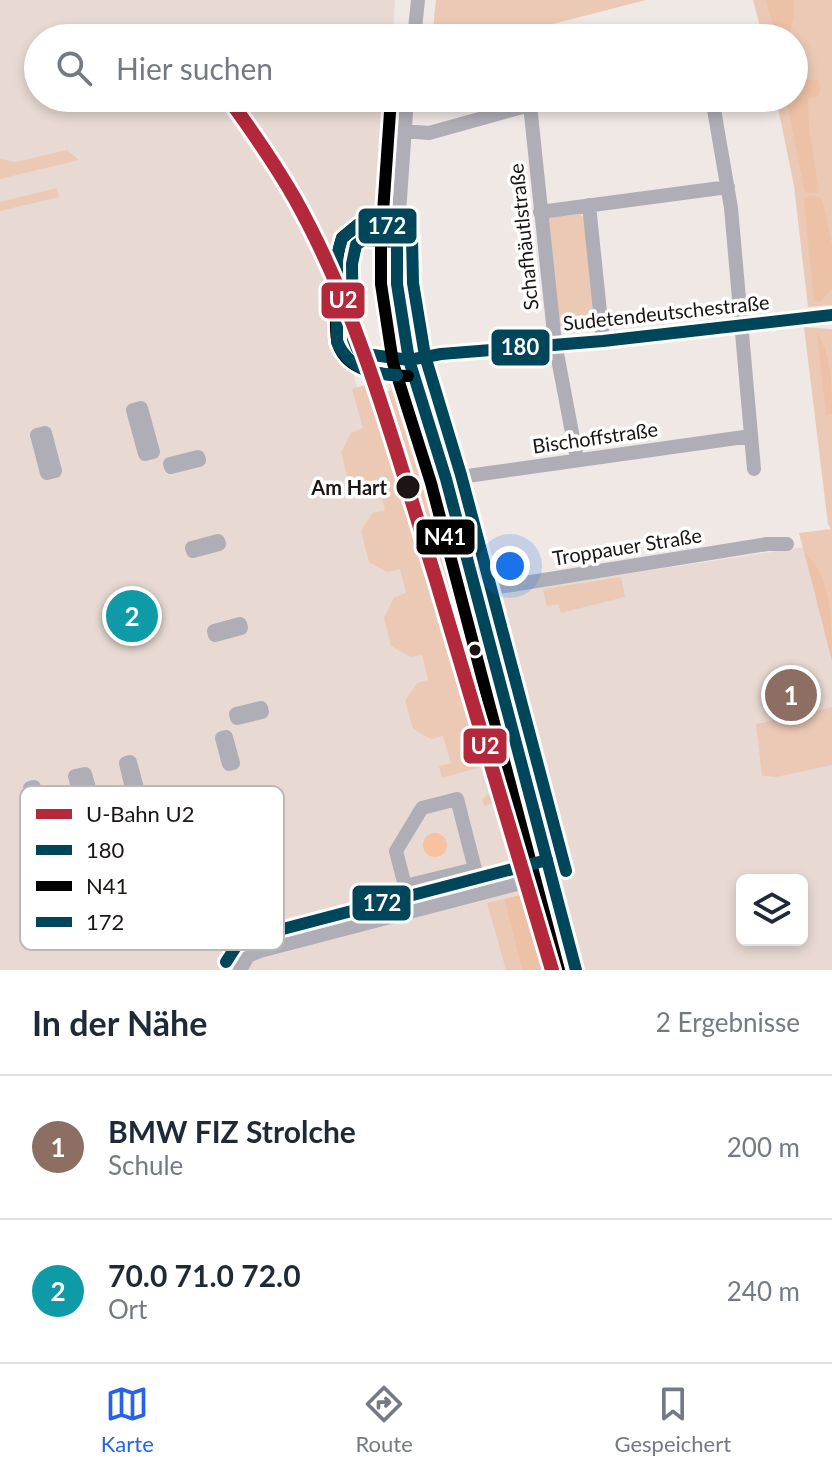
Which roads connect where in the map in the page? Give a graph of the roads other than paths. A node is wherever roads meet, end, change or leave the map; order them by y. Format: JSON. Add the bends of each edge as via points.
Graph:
{"nodes":[{"id":1,"x":418,"y":0,"type":"edge"},
{"id":2,"x":415,"y":24,"type":"edge"},
{"id":3,"x":406,"y":112,"type":"edge"},
{"id":4,"x":500,"y":112,"type":"edge"},
{"id":5,"x":537,"y":112,"type":"edge"},
{"id":6,"x":715,"y":112,"type":"edge"},
{"id":7,"x":404,"y":131,"type":"junction"},
{"id":8,"x":728,"y":187,"type":"junction"},
{"id":9,"x":589,"y":205,"type":"junction"},
{"id":10,"x":540,"y":212,"type":"junction"},
{"id":11,"x":832,"y":315,"type":"edge"},
{"id":12,"x":742,"y":325,"type":"junction"},
{"id":13,"x":603,"y":341,"type":"junction"},
{"id":14,"x":555,"y":343,"type":"junction"},
{"id":15,"x":409,"y":360,"type":"junction"},
{"id":16,"x":751,"y":436,"type":"junction"},
{"id":17,"x":577,"y":459,"type":"junction"},
{"id":18,"x":754,"y":469,"type":"dead end"},
{"id":19,"x":446,"y":479,"type":"junction"},
{"id":20,"x":787,"y":544,"type":"dead end"},
{"id":21,"x":474,"y":591,"type":"junction"},
{"id":22,"x":396,"y":851,"type":"joint"},
{"id":23,"x":551,"y":875,"type":"junction"},
{"id":24,"x":284,"y":945,"type":"edge"},
{"id":25,"x":264,"y":950,"type":"edge"},
{"id":26,"x":240,"y":970,"type":"edge"},
{"id":27,"x":576,"y":970,"type":"edge"}],
"edges":[{"from":1,"to":2,"type":"street"},
{"from":3,"to":7,"type":"street"},
{"from":4,"to":7,"type":"street","via":[[429,133]]},
{"from":5,"to":10,"type":"street","name":"Schafhäutlstraße"},
{"from":6,"to":8,"type":"street"},
{"from":7,"to":15,"type":"street","via":[[396,271]]},
{"from":8,"to":9,"type":"street"},
{"from":8,"to":12,"type":"street"},
{"from":9,"to":10,"type":"street"},
{"from":9,"to":13,"type":"street"},
{"from":10,"to":14,"type":"street","name":"Schafhäutlstraße"},
{"from":11,"to":12,"type":"street","name":"Sudetendeutschestraße"},
{"from":12,"to":13,"type":"street","name":"Sudetendeutschestraße"},
{"from":12,"to":16,"type":"street"},
{"from":13,"to":14,"type":"street","name":"Sudetendeutschestraße"},
{"from":14,"to":15,"type":"street","name":"Sudetendeutschestraße"},
{"from":14,"to":17,"type":"street","name":"Schafhäutlstraße"},
{"from":15,"to":19,"type":"street"},
{"from":16,"to":17,"type":"street","name":"Bischoffstraße"},
{"from":16,"to":18,"type":"street"},
{"from":17,"to":19,"type":"street","name":"Bischoffstraße"},
{"from":19,"to":21,"type":"street"},
{"from":20,"to":21,"type":"street","name":"Troppauer Straße"},
{"from":21,"to":23,"type":"street"},
{"from":22,"to":22,"type":"street","via":[[405,886],[475,869],[457,799],[422,808]]},
{"from":23,"to":24,"type":"street"},
{"from":23,"to":27,"type":"street"},
{"from":25,"to":26,"type":"street","via":[[248,956]]}]}
